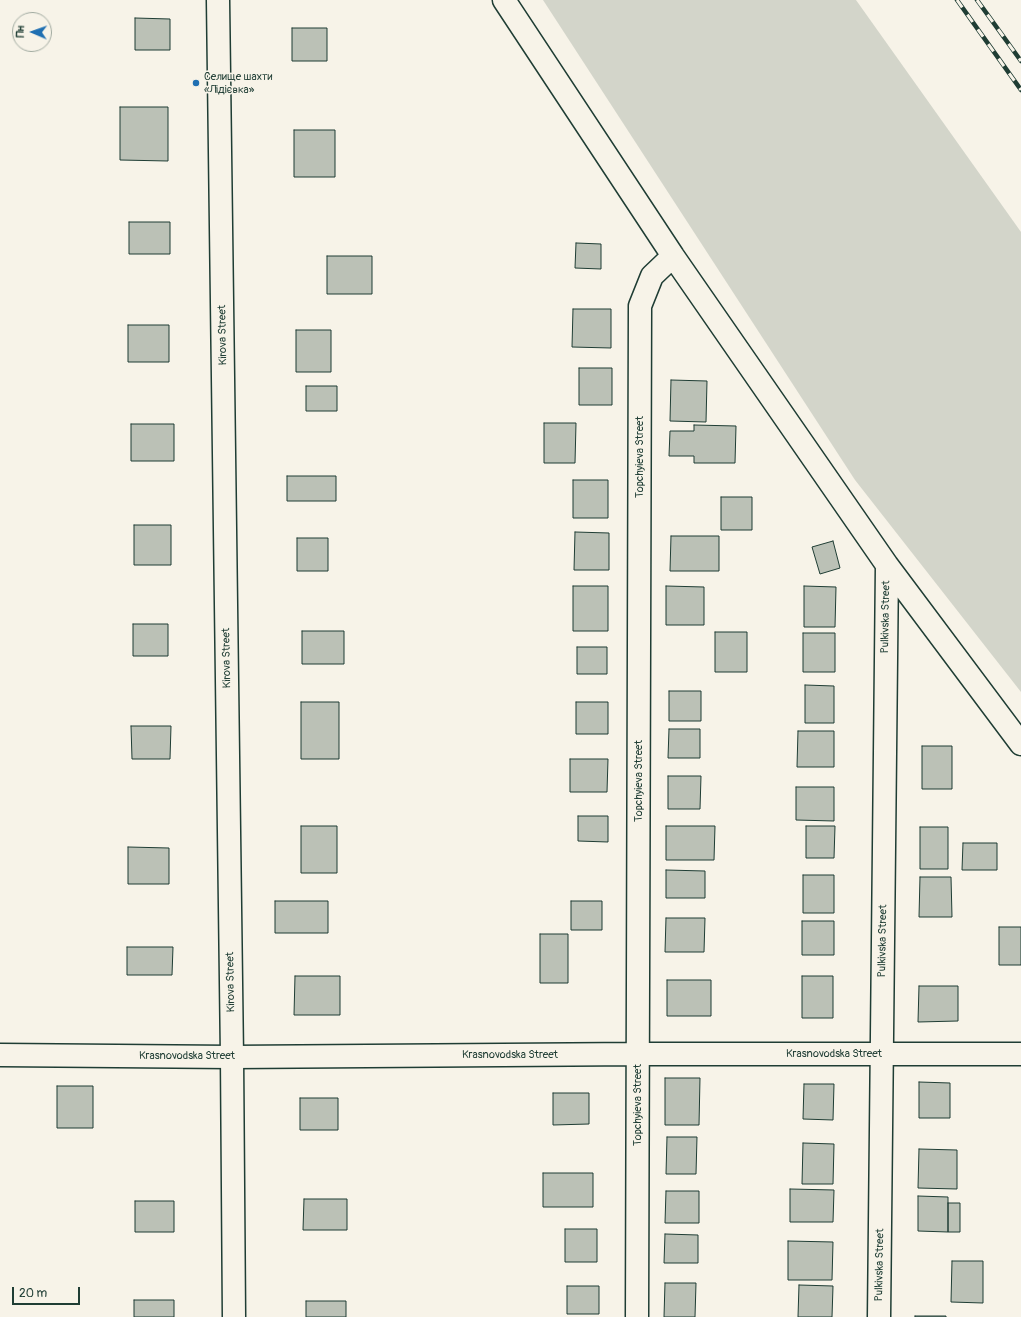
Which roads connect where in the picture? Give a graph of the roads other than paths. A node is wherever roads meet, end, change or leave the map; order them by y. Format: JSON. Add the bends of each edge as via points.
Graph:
{"nodes":[{"id":1,"x":218,"y":0,"type":"edge"},
{"id":2,"x":504,"y":0,"type":"edge"},
{"id":3,"x":673,"y":256,"type":"junction"},
{"id":4,"x":887,"y":565,"type":"junction"},
{"id":5,"x":1021,"y":744,"type":"edge"},
{"id":6,"x":638,"y":1054,"type":"junction"},
{"id":7,"x":882,"y":1054,"type":"junction"},
{"id":8,"x":1021,"y":1054,"type":"edge"},
{"id":9,"x":0,"y":1055,"type":"edge"},
{"id":10,"x":232,"y":1057,"type":"junction"},
{"id":11,"x":234,"y":1317,"type":"edge"},
{"id":12,"x":637,"y":1317,"type":"edge"},
{"id":13,"x":879,"y":1317,"type":"edge"}],
"edges":[{"from":1,"to":10,"type":"street","name":"Kirova Street"},
{"from":2,"to":3,"type":"street"},
{"from":3,"to":4,"type":"street"},
{"from":3,"to":6,"type":"street","name":"Topchyieva Street","via":[[652,276],[640,306]]},
{"from":4,"to":5,"type":"street"},
{"from":4,"to":7,"type":"street","name":"Pulkivska Street"},
{"from":6,"to":7,"type":"street","name":"Krasnovodska Street"},
{"from":6,"to":10,"type":"street","name":"Krasnovodska Street"},
{"from":6,"to":12,"type":"street","name":"Topchyieva Street"},
{"from":7,"to":8,"type":"street","name":"Krasnovodska Street"},
{"from":7,"to":13,"type":"street","name":"Pulkivska Street"},
{"from":9,"to":10,"type":"street","name":"Krasnovodska Street"},
{"from":10,"to":11,"type":"street","name":"Kirova Street"}]}
